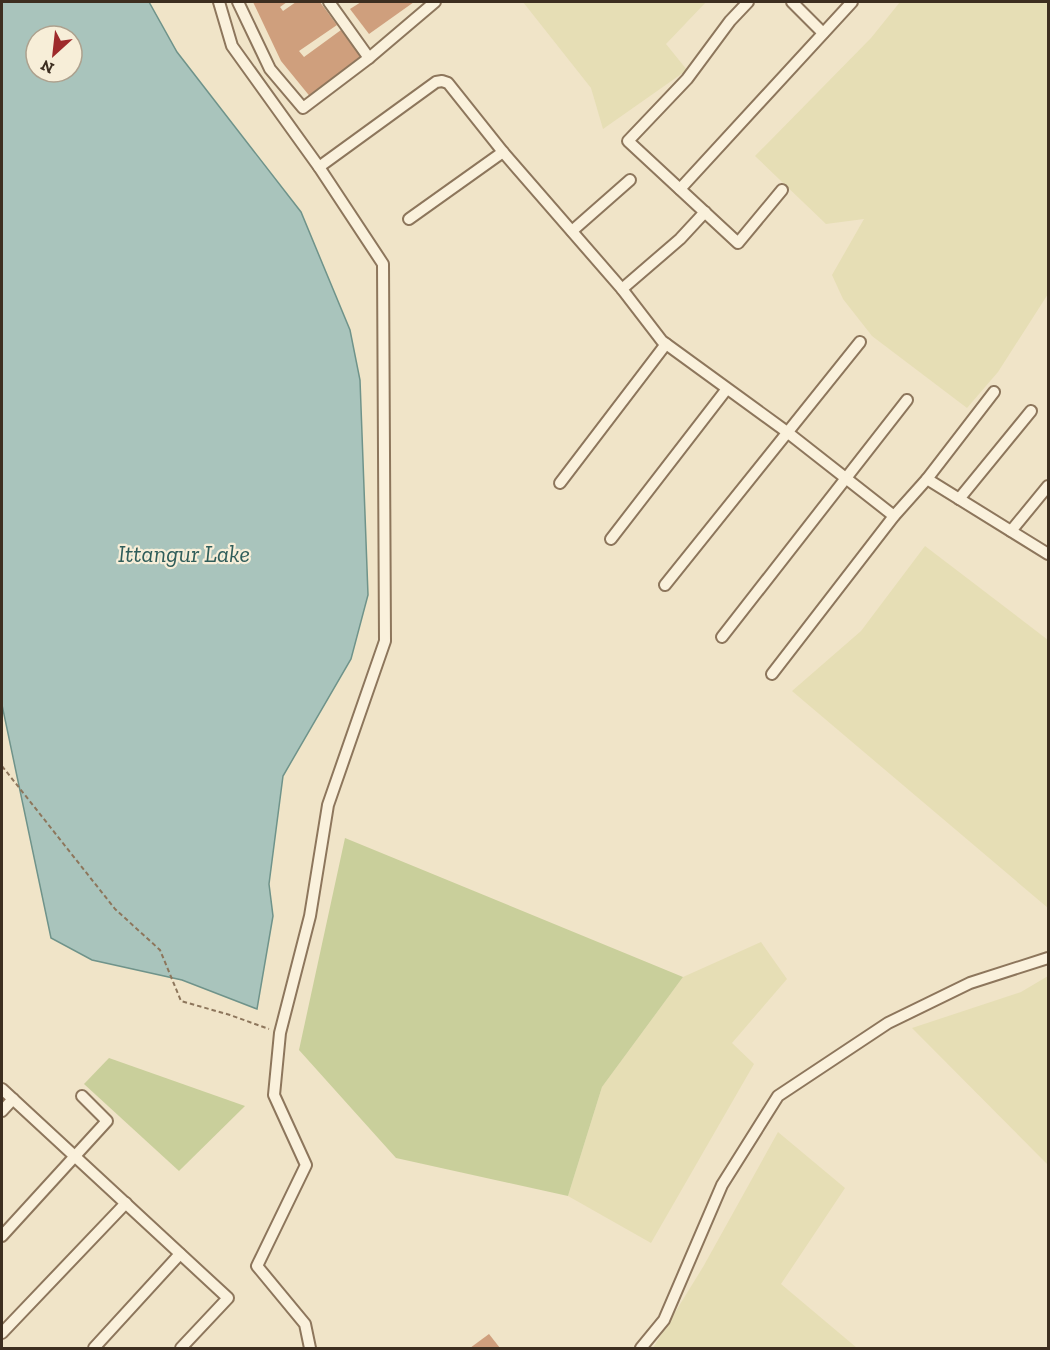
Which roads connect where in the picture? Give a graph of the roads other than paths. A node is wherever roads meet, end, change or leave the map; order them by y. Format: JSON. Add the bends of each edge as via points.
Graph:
{"nodes":[{"id":1,"x":219,"y":2,"type":"edge"},
{"id":2,"x":238,"y":2,"type":"edge"},
{"id":3,"x":329,"y":2,"type":"edge"},
{"id":4,"x":435,"y":2,"type":"edge"},
{"id":5,"x":748,"y":2,"type":"edge"},
{"id":6,"x":792,"y":2,"type":"edge"},
{"id":7,"x":852,"y":2,"type":"edge"},
{"id":8,"x":823,"y":33,"type":"junction"},
{"id":9,"x":369,"y":58,"type":"junction"},
{"id":10,"x":503,"y":152,"type":"junction"},
{"id":11,"x":319,"y":167,"type":"junction"},
{"id":12,"x":630,"y":180,"type":"dead end"},
{"id":13,"x":680,"y":189,"type":"junction"},
{"id":14,"x":782,"y":190,"type":"dead end"},
{"id":15,"x":705,"y":212,"type":"junction"},
{"id":16,"x":409,"y":219,"type":"dead end"},
{"id":17,"x":572,"y":231,"type":"junction"},
{"id":18,"x":622,"y":288,"type":"junction"},
{"id":19,"x":860,"y":342,"type":"dead end"},
{"id":20,"x":666,"y":344,"type":"junction"},
{"id":21,"x":726,"y":390,"type":"junction"},
{"id":22,"x":994,"y":392,"type":"dead end"},
{"id":23,"x":907,"y":400,"type":"dead end"},
{"id":24,"x":1031,"y":411,"type":"dead end"},
{"id":25,"x":787,"y":432,"type":"junction"},
{"id":26,"x":847,"y":477,"type":"junction"},
{"id":27,"x":927,"y":479,"type":"junction"},
{"id":28,"x":560,"y":483,"type":"dead end"},
{"id":29,"x":1048,"y":486,"type":"edge"},
{"id":30,"x":959,"y":499,"type":"junction"},
{"id":31,"x":894,"y":516,"type":"junction"},
{"id":32,"x":1011,"y":531,"type":"junction"},
{"id":33,"x":610,"y":539,"type":"dead end"},
{"id":34,"x":1048,"y":554,"type":"edge"},
{"id":35,"x":665,"y":585,"type":"dead end"},
{"id":36,"x":722,"y":637,"type":"dead end"},
{"id":37,"x":772,"y":674,"type":"dead end"},
{"id":38,"x":1048,"y":958,"type":"edge"},
{"id":39,"x":2,"y":1089,"type":"edge"},
{"id":40,"x":82,"y":1096,"type":"dead end"},
{"id":41,"x":13,"y":1099,"type":"junction"},
{"id":42,"x":2,"y":1111,"type":"edge"},
{"id":43,"x":75,"y":1156,"type":"junction"},
{"id":44,"x":126,"y":1203,"type":"junction"},
{"id":45,"x":2,"y":1236,"type":"edge"},
{"id":46,"x":180,"y":1254,"type":"junction"},
{"id":47,"x":2,"y":1333,"type":"edge"},
{"id":48,"x":94,"y":1348,"type":"edge"},
{"id":49,"x":181,"y":1348,"type":"edge"},
{"id":50,"x":310,"y":1348,"type":"edge"},
{"id":51,"x":640,"y":1348,"type":"edge"}],
"edges":[{"from":1,"to":11,"type":"street","via":[[232,46]]},
{"from":2,"to":9,"type":"street","via":[[270,69],[303,108]]},
{"from":3,"to":9,"type":"street"},
{"from":4,"to":9,"type":"street"},
{"from":5,"to":13,"type":"street","via":[[687,79],[628,141]]},
{"from":6,"to":8,"type":"street"},
{"from":7,"to":8,"type":"street"},
{"from":8,"to":13,"type":"street"},
{"from":10,"to":11,"type":"street","via":[[448,83],[442,81],[435,82]]},
{"from":10,"to":16,"type":"street"},
{"from":10,"to":17,"type":"street"},
{"from":11,"to":50,"type":"street","via":[[383,264],[385,641],[328,805],[310,916],[280,1033],[274,1095],[306,1165],[257,1266],[305,1324]]},
{"from":12,"to":17,"type":"street"},
{"from":13,"to":15,"type":"street"},
{"from":14,"to":15,"type":"street","via":[[738,243]]},
{"from":15,"to":18,"type":"street","via":[[680,239]]},
{"from":17,"to":18,"type":"street"},
{"from":18,"to":20,"type":"street"},
{"from":19,"to":25,"type":"street"},
{"from":20,"to":21,"type":"street"},
{"from":20,"to":28,"type":"street"},
{"from":21,"to":25,"type":"street"},
{"from":21,"to":33,"type":"street"},
{"from":22,"to":27,"type":"street"},
{"from":23,"to":26,"type":"street"},
{"from":24,"to":30,"type":"street"},
{"from":25,"to":26,"type":"street"},
{"from":25,"to":35,"type":"street"},
{"from":26,"to":31,"type":"street"},
{"from":26,"to":36,"type":"street"},
{"from":27,"to":30,"type":"street"},
{"from":27,"to":31,"type":"street"},
{"from":29,"to":32,"type":"street"},
{"from":30,"to":32,"type":"street"},
{"from":31,"to":37,"type":"street"},
{"from":32,"to":34,"type":"street"},
{"from":38,"to":51,"type":"street","via":[[970,983],[888,1023],[778,1096],[722,1185],[664,1320]]},
{"from":39,"to":41,"type":"street"},
{"from":40,"to":43,"type":"street","via":[[107,1121]]},
{"from":41,"to":42,"type":"street"},
{"from":41,"to":43,"type":"street"},
{"from":43,"to":44,"type":"street"},
{"from":43,"to":45,"type":"street"},
{"from":44,"to":46,"type":"street"},
{"from":44,"to":47,"type":"street"},
{"from":46,"to":48,"type":"street"},
{"from":46,"to":49,"type":"street","via":[[228,1298]]}]}
